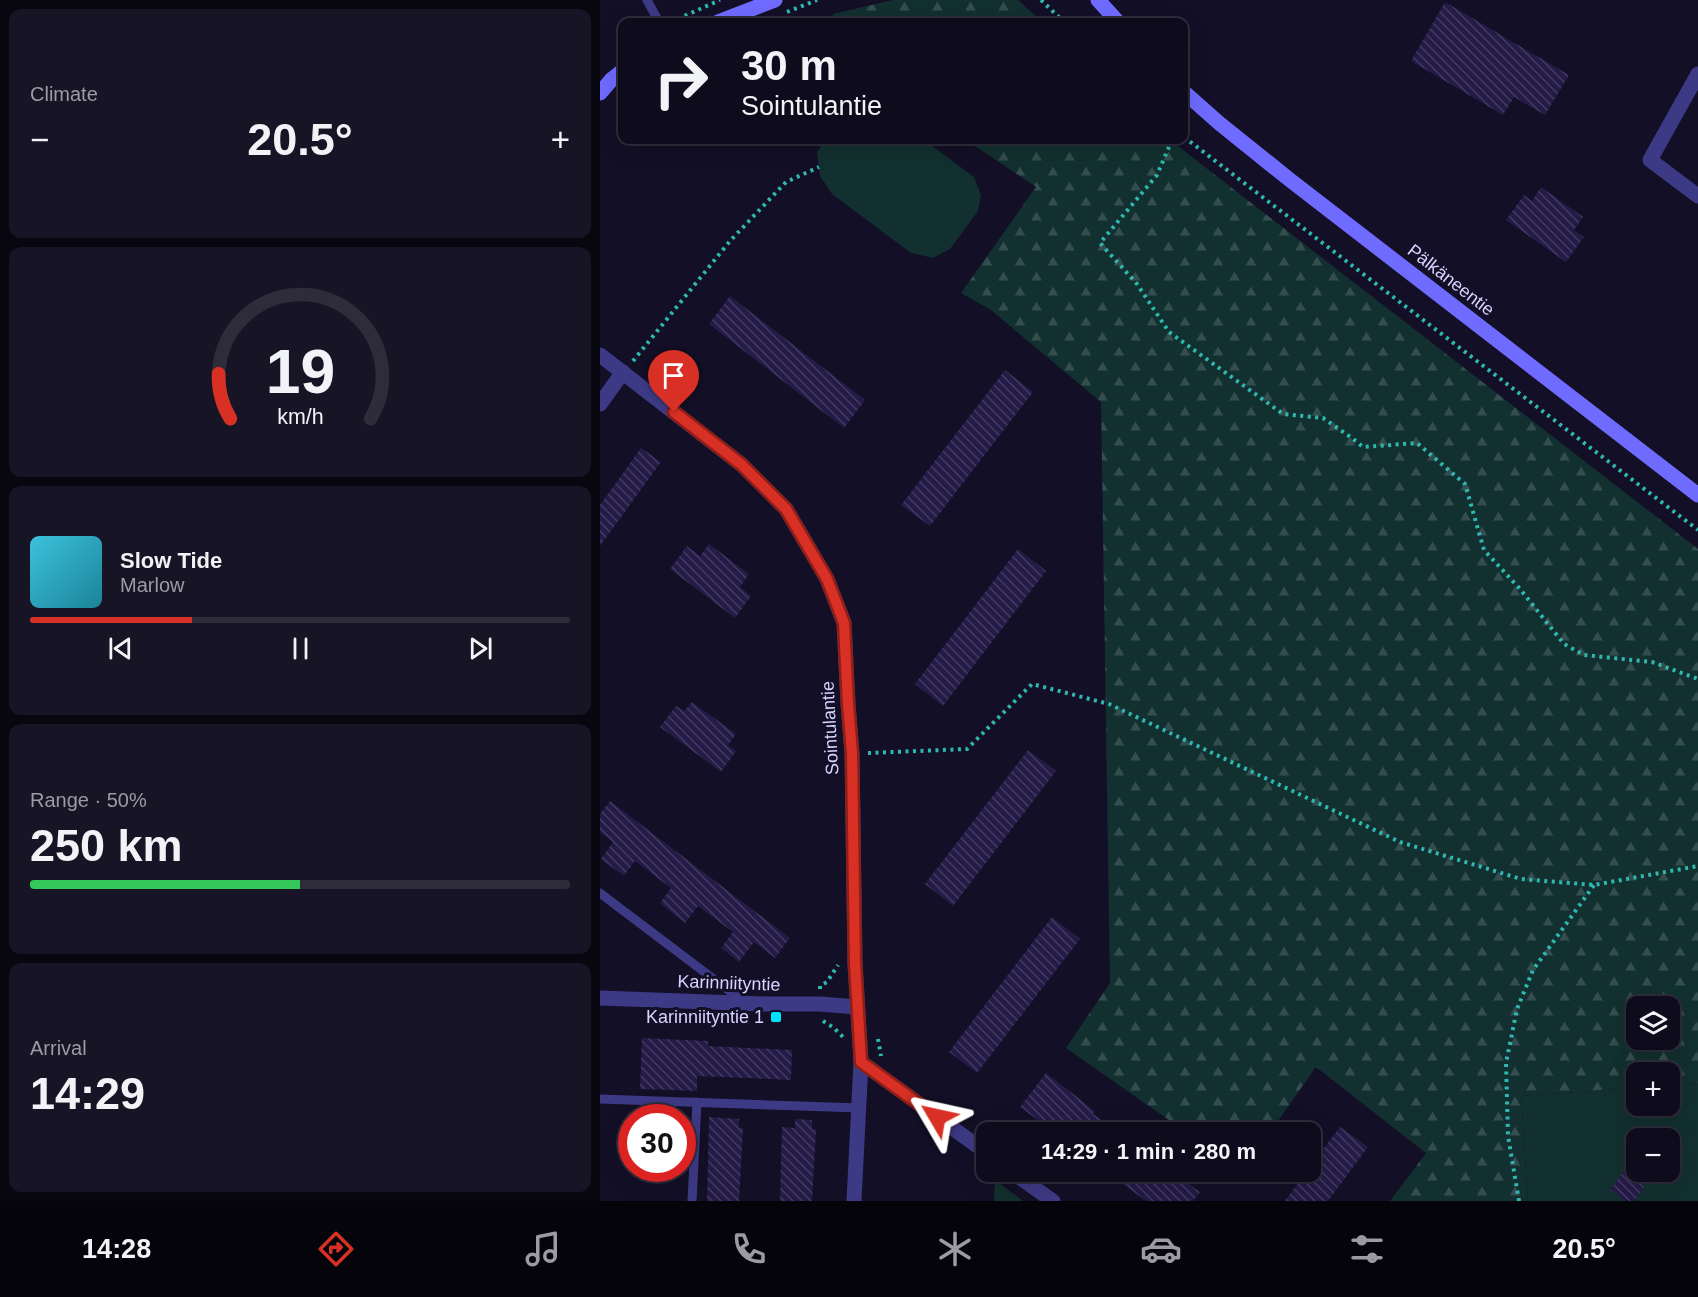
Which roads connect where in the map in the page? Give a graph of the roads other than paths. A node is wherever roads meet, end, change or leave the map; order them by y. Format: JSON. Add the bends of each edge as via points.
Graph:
{"nodes":[{"id":1,"x":647,"y":0,"type":"edge"},
{"id":2,"x":775,"y":0,"type":"edge"},
{"id":3,"x":1098,"y":0,"type":"edge"},
{"id":4,"x":657,"y":18,"type":"edge"},
{"id":5,"x":728,"y":18,"type":"edge"},
{"id":6,"x":1114,"y":18,"type":"edge"},
{"id":7,"x":618,"y":74,"type":"edge"},
{"id":8,"x":1698,"y":74,"type":"edge"},
{"id":9,"x":600,"y":93,"type":"edge"},
{"id":10,"x":1188,"y":96,"type":"edge"},
{"id":11,"x":1698,"y":196,"type":"edge"},
{"id":12,"x":600,"y":355,"type":"edge"},
{"id":13,"x":623,"y":372,"type":"junction"},
{"id":14,"x":600,"y":404,"type":"edge"},
{"id":15,"x":1698,"y":495,"type":"edge"},
{"id":16,"x":600,"y":893,"type":"edge"},
{"id":17,"x":600,"y":998,"type":"edge"},
{"id":18,"x":745,"y":1003,"type":"junction"},
{"id":19,"x":857,"y":1007,"type":"junction"},
{"id":20,"x":861,"y":1062,"type":"junction"},
{"id":21,"x":600,"y":1099,"type":"edge"},
{"id":22,"x":698,"y":1102,"type":"junction"},
{"id":23,"x":859,"y":1108,"type":"junction"},
{"id":24,"x":976,"y":1145,"type":"edge"},
{"id":25,"x":1026,"y":1182,"type":"edge"},
{"id":26,"x":692,"y":1201,"type":"edge"},
{"id":27,"x":854,"y":1201,"type":"edge"},
{"id":28,"x":1053,"y":1201,"type":"edge"}],
"edges":[{"from":1,"to":4,"type":"lane"},
{"from":2,"to":5,"type":"main road"},
{"from":3,"to":6,"type":"main road"},
{"from":7,"to":9,"type":"main road"},
{"from":8,"to":11,"type":"street","via":[[1650,160]]},
{"from":10,"to":15,"type":"main road","name":"Pälkäneentie","via":[[1290,180]]},
{"from":12,"to":13,"type":"street","name":"Sointulantie"},
{"from":13,"to":14,"type":"street"},
{"from":13,"to":19,"type":"street","name":"Sointulantie","via":[[742,465],[786,509],[827,579],[844,623],[852,753]]},
{"from":16,"to":18,"type":"lane"},
{"from":17,"to":18,"type":"street","name":"Karinniityntie"},
{"from":18,"to":19,"type":"street","name":"Karinniityntie"},
{"from":19,"to":20,"type":"street","name":"Sointulantie"},
{"from":20,"to":23,"type":"street","name":"Sointulantie"},
{"from":20,"to":24,"type":"street"},
{"from":21,"to":22,"type":"lane"},
{"from":22,"to":23,"type":"lane"},
{"from":22,"to":26,"type":"lane"},
{"from":23,"to":27,"type":"street","name":"Sointulantie"},
{"from":25,"to":28,"type":"street"}]}
